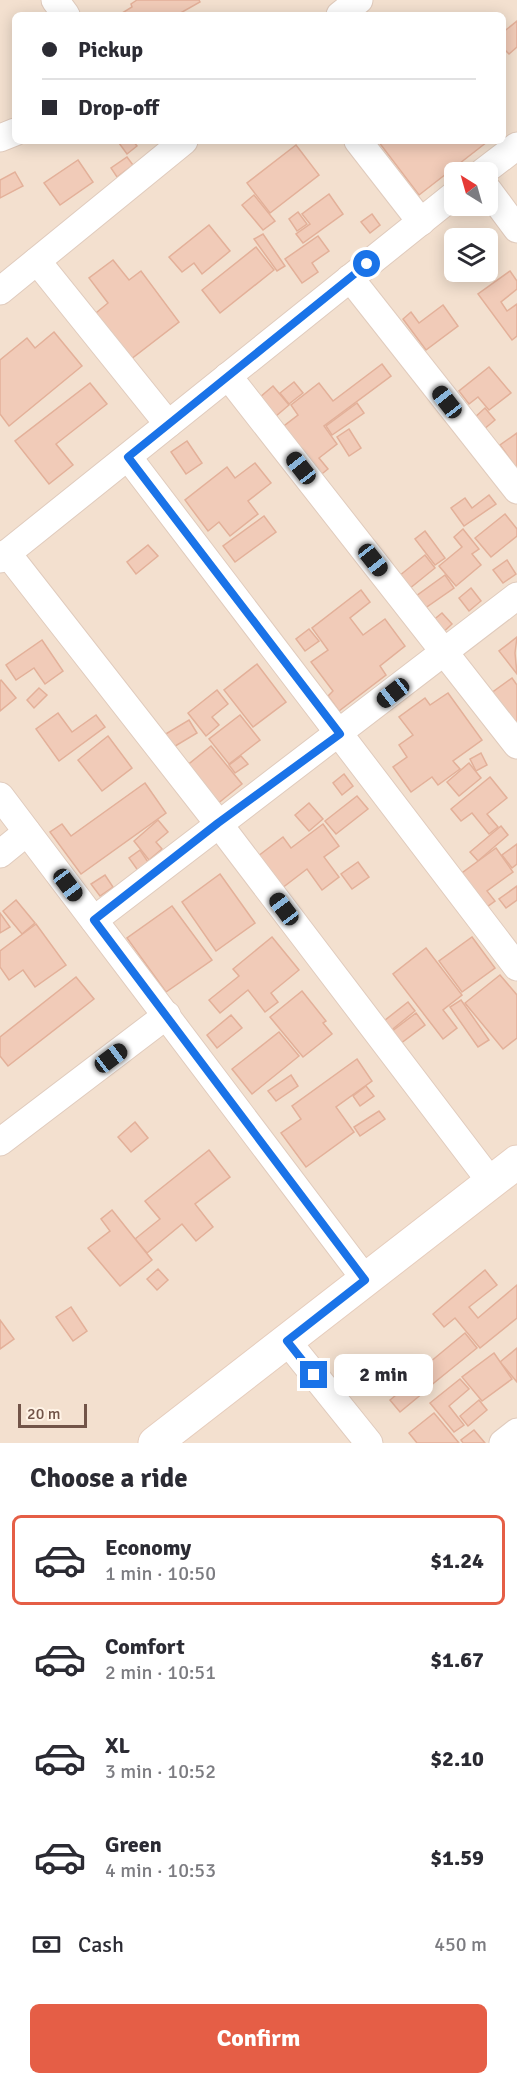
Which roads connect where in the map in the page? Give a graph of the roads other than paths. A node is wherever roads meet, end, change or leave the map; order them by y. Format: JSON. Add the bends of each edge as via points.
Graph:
{"nodes":[{"id":1,"x":54,"y":0,"type":"edge"},
{"id":2,"x":359,"y":0,"type":"edge"},
{"id":3,"x":64,"y":12,"type":"edge"},
{"id":4,"x":344,"y":12,"type":"edge"},
{"id":5,"x":360,"y":144,"type":"edge"},
{"id":6,"x":170,"y":145,"type":"edge"},
{"id":7,"x":517,"y":146,"type":"edge"},
{"id":8,"x":496,"y":162,"type":"edge"},
{"id":9,"x":444,"y":203,"type":"edge"},
{"id":10,"x":498,"y":203,"type":"edge"},
{"id":11,"x":421,"y":222,"type":"junction"},
{"id":12,"x":517,"y":229,"type":"edge"},
{"id":13,"x":37,"y":261,"type":"junction"},
{"id":14,"x":350,"y":278,"type":"junction"},
{"id":15,"x":0,"y":291,"type":"edge"},
{"id":16,"x":228,"y":376,"type":"junction"},
{"id":17,"x":168,"y":424,"type":"junction"},
{"id":18,"x":128,"y":457,"type":"junction"},
{"id":19,"x":517,"y":490,"type":"edge"},
{"id":20,"x":4,"y":556,"type":"edge"},
{"id":21,"x":517,"y":596,"type":"edge"},
{"id":22,"x":446,"y":651,"type":"junction"},
{"id":23,"x":340,"y":734,"type":"junction"},
{"id":24,"x":517,"y":745,"type":"edge"},
{"id":25,"x":0,"y":796,"type":"edge"},
{"id":26,"x":218,"y":823,"type":"junction"},
{"id":27,"x":27,"y":832,"type":"junction"},
{"id":28,"x":0,"y":854,"type":"edge"},
{"id":29,"x":94,"y":920,"type":"junction"},
{"id":30,"x":517,"y":967,"type":"edge"},
{"id":31,"x":167,"y":1016,"type":"junction"},
{"id":32,"x":0,"y":1142,"type":"edge"},
{"id":33,"x":517,"y":1162,"type":"edge"},
{"id":34,"x":491,"y":1182,"type":"junction"},
{"id":35,"x":365,"y":1280,"type":"junction"},
{"id":36,"x":287,"y":1341,"type":"junction"},
{"id":37,"x":517,"y":1432,"type":"edge"},
{"id":38,"x":155,"y":1443,"type":"edge"},
{"id":39,"x":369,"y":1443,"type":"edge"},
{"id":40,"x":503,"y":1443,"type":"edge"}],
"edges":[{"from":1,"to":3,"type":"street"},
{"from":2,"to":4,"type":"street"},
{"from":5,"to":11,"type":"street"},
{"from":6,"to":13,"type":"street"},
{"from":7,"to":8,"type":"street"},
{"from":9,"to":11,"type":"street"},
{"from":10,"to":12,"type":"street"},
{"from":11,"to":14,"type":"street"},
{"from":13,"to":15,"type":"street"},
{"from":13,"to":17,"type":"street"},
{"from":14,"to":16,"type":"street"},
{"from":14,"to":19,"type":"street"},
{"from":16,"to":17,"type":"street"},
{"from":16,"to":22,"type":"street"},
{"from":17,"to":18,"type":"street"},
{"from":18,"to":20,"type":"street"},
{"from":18,"to":23,"type":"street"},
{"from":20,"to":26,"type":"street"},
{"from":21,"to":22,"type":"street"},
{"from":22,"to":23,"type":"street"},
{"from":22,"to":24,"type":"street"},
{"from":23,"to":26,"type":"street"},
{"from":23,"to":30,"type":"street"},
{"from":25,"to":27,"type":"street"},
{"from":26,"to":29,"type":"street"},
{"from":26,"to":34,"type":"street"},
{"from":27,"to":28,"type":"street"},
{"from":27,"to":29,"type":"street"},
{"from":29,"to":31,"type":"street"},
{"from":31,"to":32,"type":"street"},
{"from":31,"to":35,"type":"street"},
{"from":33,"to":34,"type":"street"},
{"from":34,"to":35,"type":"street"},
{"from":35,"to":36,"type":"street"},
{"from":36,"to":38,"type":"street"},
{"from":36,"to":39,"type":"street"},
{"from":37,"to":40,"type":"street"}]}
